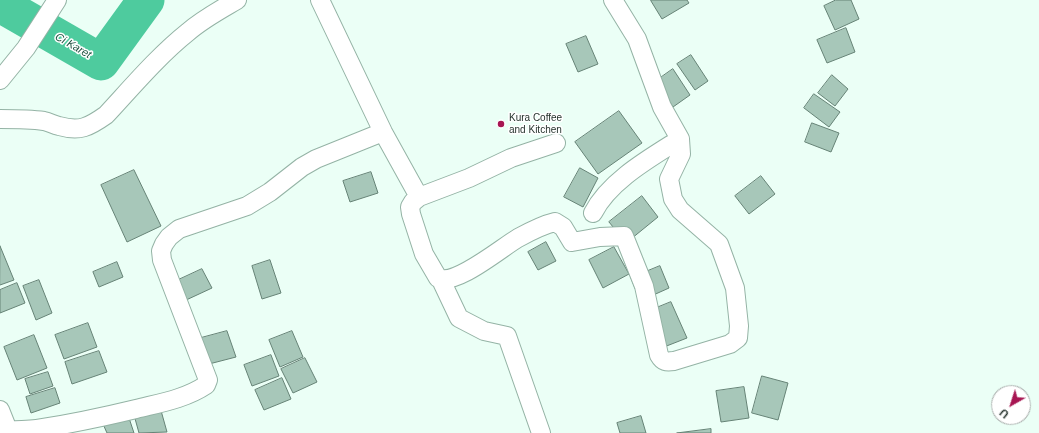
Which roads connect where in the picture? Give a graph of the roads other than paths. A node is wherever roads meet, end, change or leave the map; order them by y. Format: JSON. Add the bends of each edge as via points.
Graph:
{"nodes":[{"id":1,"x":237,"y":0,"type":"edge"},
{"id":2,"x":320,"y":0,"type":"edge"},
{"id":3,"x":613,"y":0,"type":"edge"},
{"id":4,"x":54,"y":5,"type":"edge"},
{"id":5,"x":0,"y":80,"type":"edge"},
{"id":6,"x":0,"y":119,"type":"edge"},
{"id":7,"x":382,"y":132,"type":"junction"},
{"id":8,"x":680,"y":139,"type":"junction"},
{"id":9,"x":556,"y":143,"type":"dead end"},
{"id":10,"x":419,"y":197,"type":"junction"},
{"id":11,"x":593,"y":213,"type":"dead end"},
{"id":12,"x":441,"y":280,"type":"junction"},
{"id":13,"x":0,"y":410,"type":"edge"},
{"id":14,"x":4,"y":432,"type":"edge"},
{"id":15,"x":541,"y":433,"type":"edge"}],
"edges":[{"from":1,"to":6,"type":"street","via":[[188,32],[94,124],[83,129],[72,129],[46,122]]},
{"from":2,"to":7,"type":"street"},
{"from":3,"to":8,"type":"street","via":[[637,39],[662,107]]},
{"from":4,"to":5,"type":"street","via":[[26,48]]},
{"from":7,"to":10,"type":"street"},
{"from":7,"to":14,"type":"street","via":[[316,159],[247,206],[179,229],[164,244],[161,251],[162,260],[208,380],[206,385],[184,397],[114,414],[33,430]]},
{"from":8,"to":11,"type":"street","via":[[626,176],[609,191]]},
{"from":8,"to":12,"type":"street","via":[[681,154],[669,179],[673,199],[680,210],[719,244],[735,288],[739,326],[738,338],[735,341],[674,361],[662,360],[644,286],[624,236],[572,242],[563,227],[555,222],[518,238],[470,270],[448,280]]},
{"from":9,"to":10,"type":"street","via":[[511,158],[469,178]]},
{"from":10,"to":12,"type":"street","via":[[410,207],[411,214],[424,254]]},
{"from":12,"to":15,"type":"street","via":[[459,318],[484,331],[507,336]]},
{"from":13,"to":14,"type":"street"}]}
